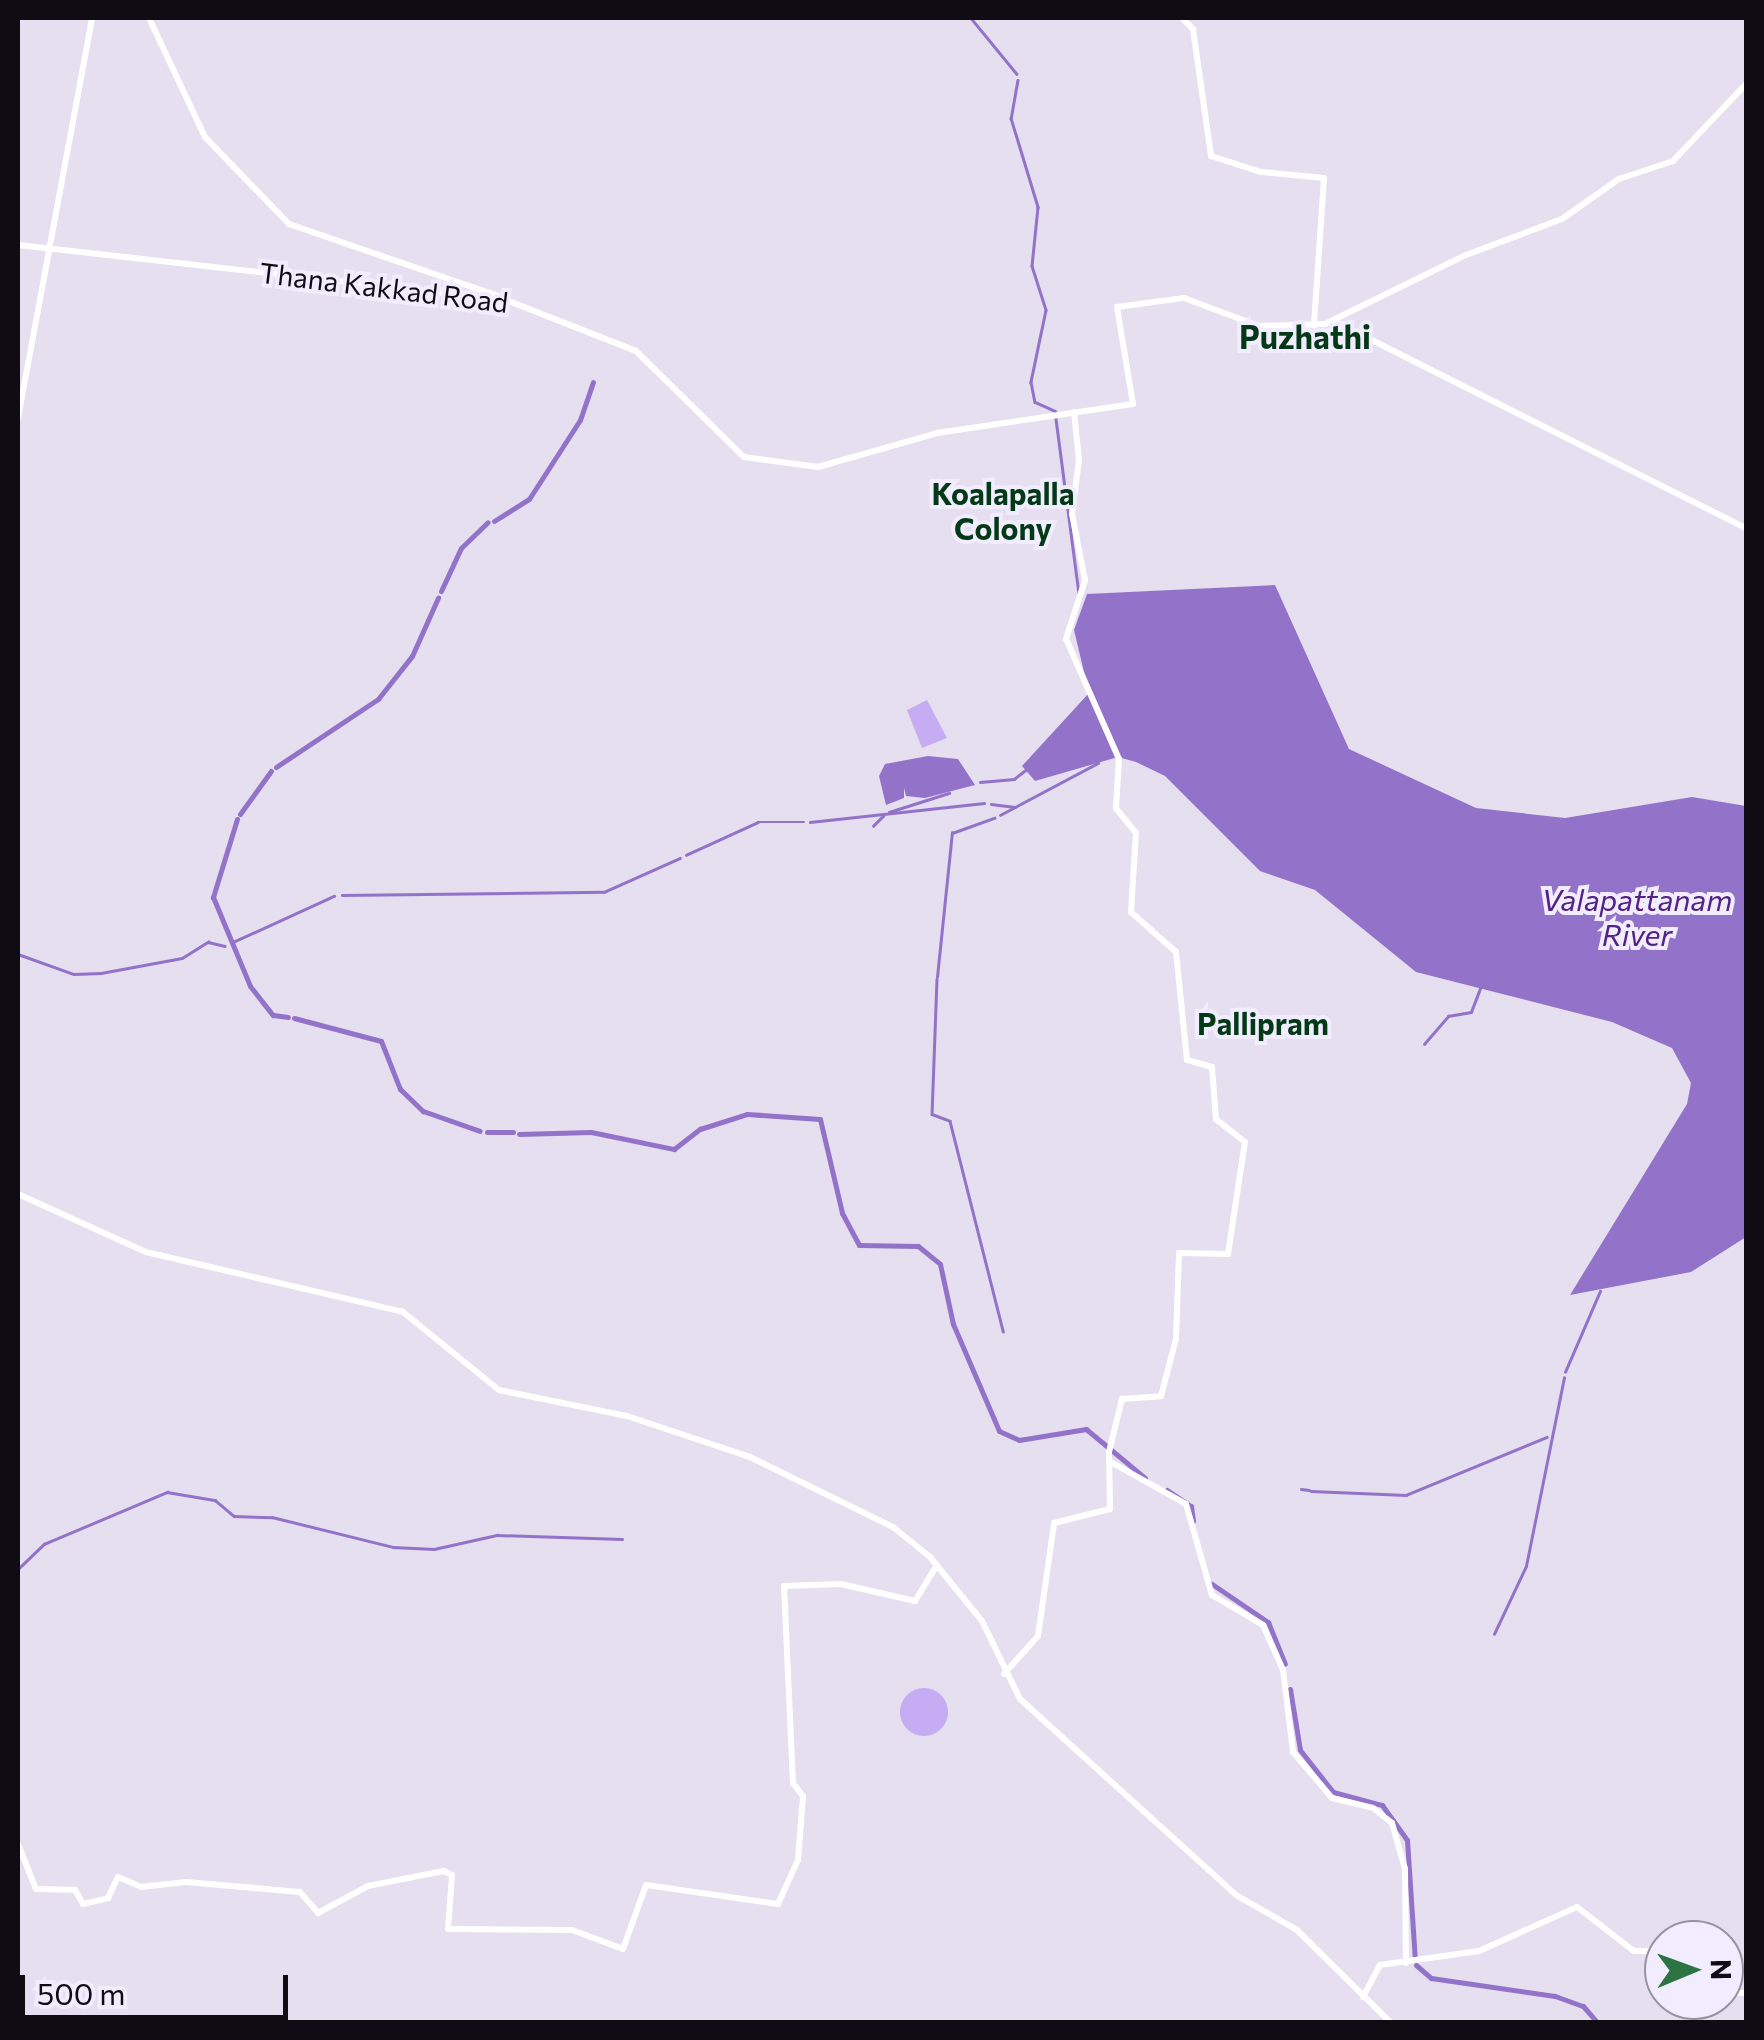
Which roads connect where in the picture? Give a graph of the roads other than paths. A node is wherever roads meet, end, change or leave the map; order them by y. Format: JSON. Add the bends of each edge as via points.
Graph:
{"nodes":[{"id":1,"x":92,"y":18,"type":"edge"},
{"id":2,"x":149,"y":18,"type":"edge"},
{"id":3,"x":1182,"y":18,"type":"edge"},
{"id":4,"x":1746,"y":84,"type":"edge"},
{"id":5,"x":18,"y":245,"type":"edge"},
{"id":6,"x":47,"y":246,"type":"junction"},
{"id":7,"x":506,"y":300,"type":"junction"},
{"id":8,"x":1334,"y":321,"type":"junction"},
{"id":9,"x":1314,"y":326,"type":"junction"},
{"id":10,"x":1074,"y":412,"type":"junction"},
{"id":11,"x":18,"y":418,"type":"edge"},
{"id":12,"x":1746,"y":528,"type":"edge"},
{"id":13,"x":18,"y":1194,"type":"edge"},
{"id":14,"x":1110,"y":1458,"type":"junction"},
{"id":15,"x":937,"y":1565,"type":"junction"},
{"id":16,"x":1004,"y":1674,"type":"junction"},
{"id":17,"x":18,"y":1844,"type":"edge"},
{"id":18,"x":1644,"y":1950,"type":"edge"},
{"id":19,"x":1406,"y":1963,"type":"junction"},
{"id":20,"x":1363,"y":1997,"type":"junction"},
{"id":21,"x":1390,"y":2022,"type":"edge"}],
"edges":[{"from":1,"to":6,"type":"main road"},
{"from":2,"to":7,"type":"main road","via":[[205,137],[289,224],[402,257]]},
{"from":3,"to":9,"type":"main road","via":[[1192,29],[1211,156],[1261,172],[1324,178]]},
{"from":4,"to":8,"type":"main road","name":"Thana Kakkad Road","via":[[1673,161],[1619,179],[1562,219],[1466,255]]},
{"from":5,"to":6,"type":"main road","name":"Thana Kakkad Road"},
{"from":6,"to":7,"type":"main road","name":"Thana Kakkad Road"},
{"from":6,"to":11,"type":"main road"},
{"from":7,"to":10,"type":"main road","name":"Thana Kakkad Road","via":[[636,350],[734,450],[757,462],[834,466],[938,433]]},
{"from":8,"to":9,"type":"main road","name":"Thana Kakkad Road"},
{"from":8,"to":12,"type":"main road"},
{"from":9,"to":10,"type":"main road","name":"Thana Kakkad Road","via":[[1250,324],[1184,298],[1125,304],[1114,313],[1136,402]]},
{"from":10,"to":14,"type":"main road","via":[[1078,592],[1065,634],[1085,694],[1119,759],[1118,814],[1136,833],[1131,912],[1176,952],[1188,1060],[1212,1067],[1216,1119],[1245,1142],[1228,1254],[1179,1254],[1176,1339],[1161,1396],[1124,1396]]},
{"from":13,"to":15,"type":"main road","via":[[146,1252],[403,1312],[499,1390],[626,1416],[750,1457],[872,1514]]},
{"from":14,"to":16,"type":"main road","via":[[1110,1509],[1054,1523],[1038,1636]]},
{"from":14,"to":19,"type":"main road","via":[[1186,1504],[1193,1551],[1212,1595],[1252,1614],[1272,1645],[1293,1752],[1332,1798],[1382,1812],[1400,1836]]},
{"from":15,"to":16,"type":"main road","via":[[982,1621]]},
{"from":15,"to":17,"type":"main road","via":[[915,1600],[841,1584],[784,1586],[793,1782],[803,1796],[798,1860],[778,1904],[646,1886],[623,1949],[572,1930],[448,1929],[452,1881],[444,1871],[368,1886],[318,1913],[300,1892],[186,1882],[140,1886],[118,1877],[108,1898],[82,1904],[76,1890],[36,1889]]},
{"from":16,"to":20,"type":"main road","via":[[1032,1710],[1236,1895],[1297,1930]]},
{"from":18,"to":19,"type":"main road","via":[[1631,1949],[1577,1907],[1507,1942]]},
{"from":19,"to":20,"type":"main road","via":[[1380,1965]]},
{"from":20,"to":21,"type":"main road"}]}
